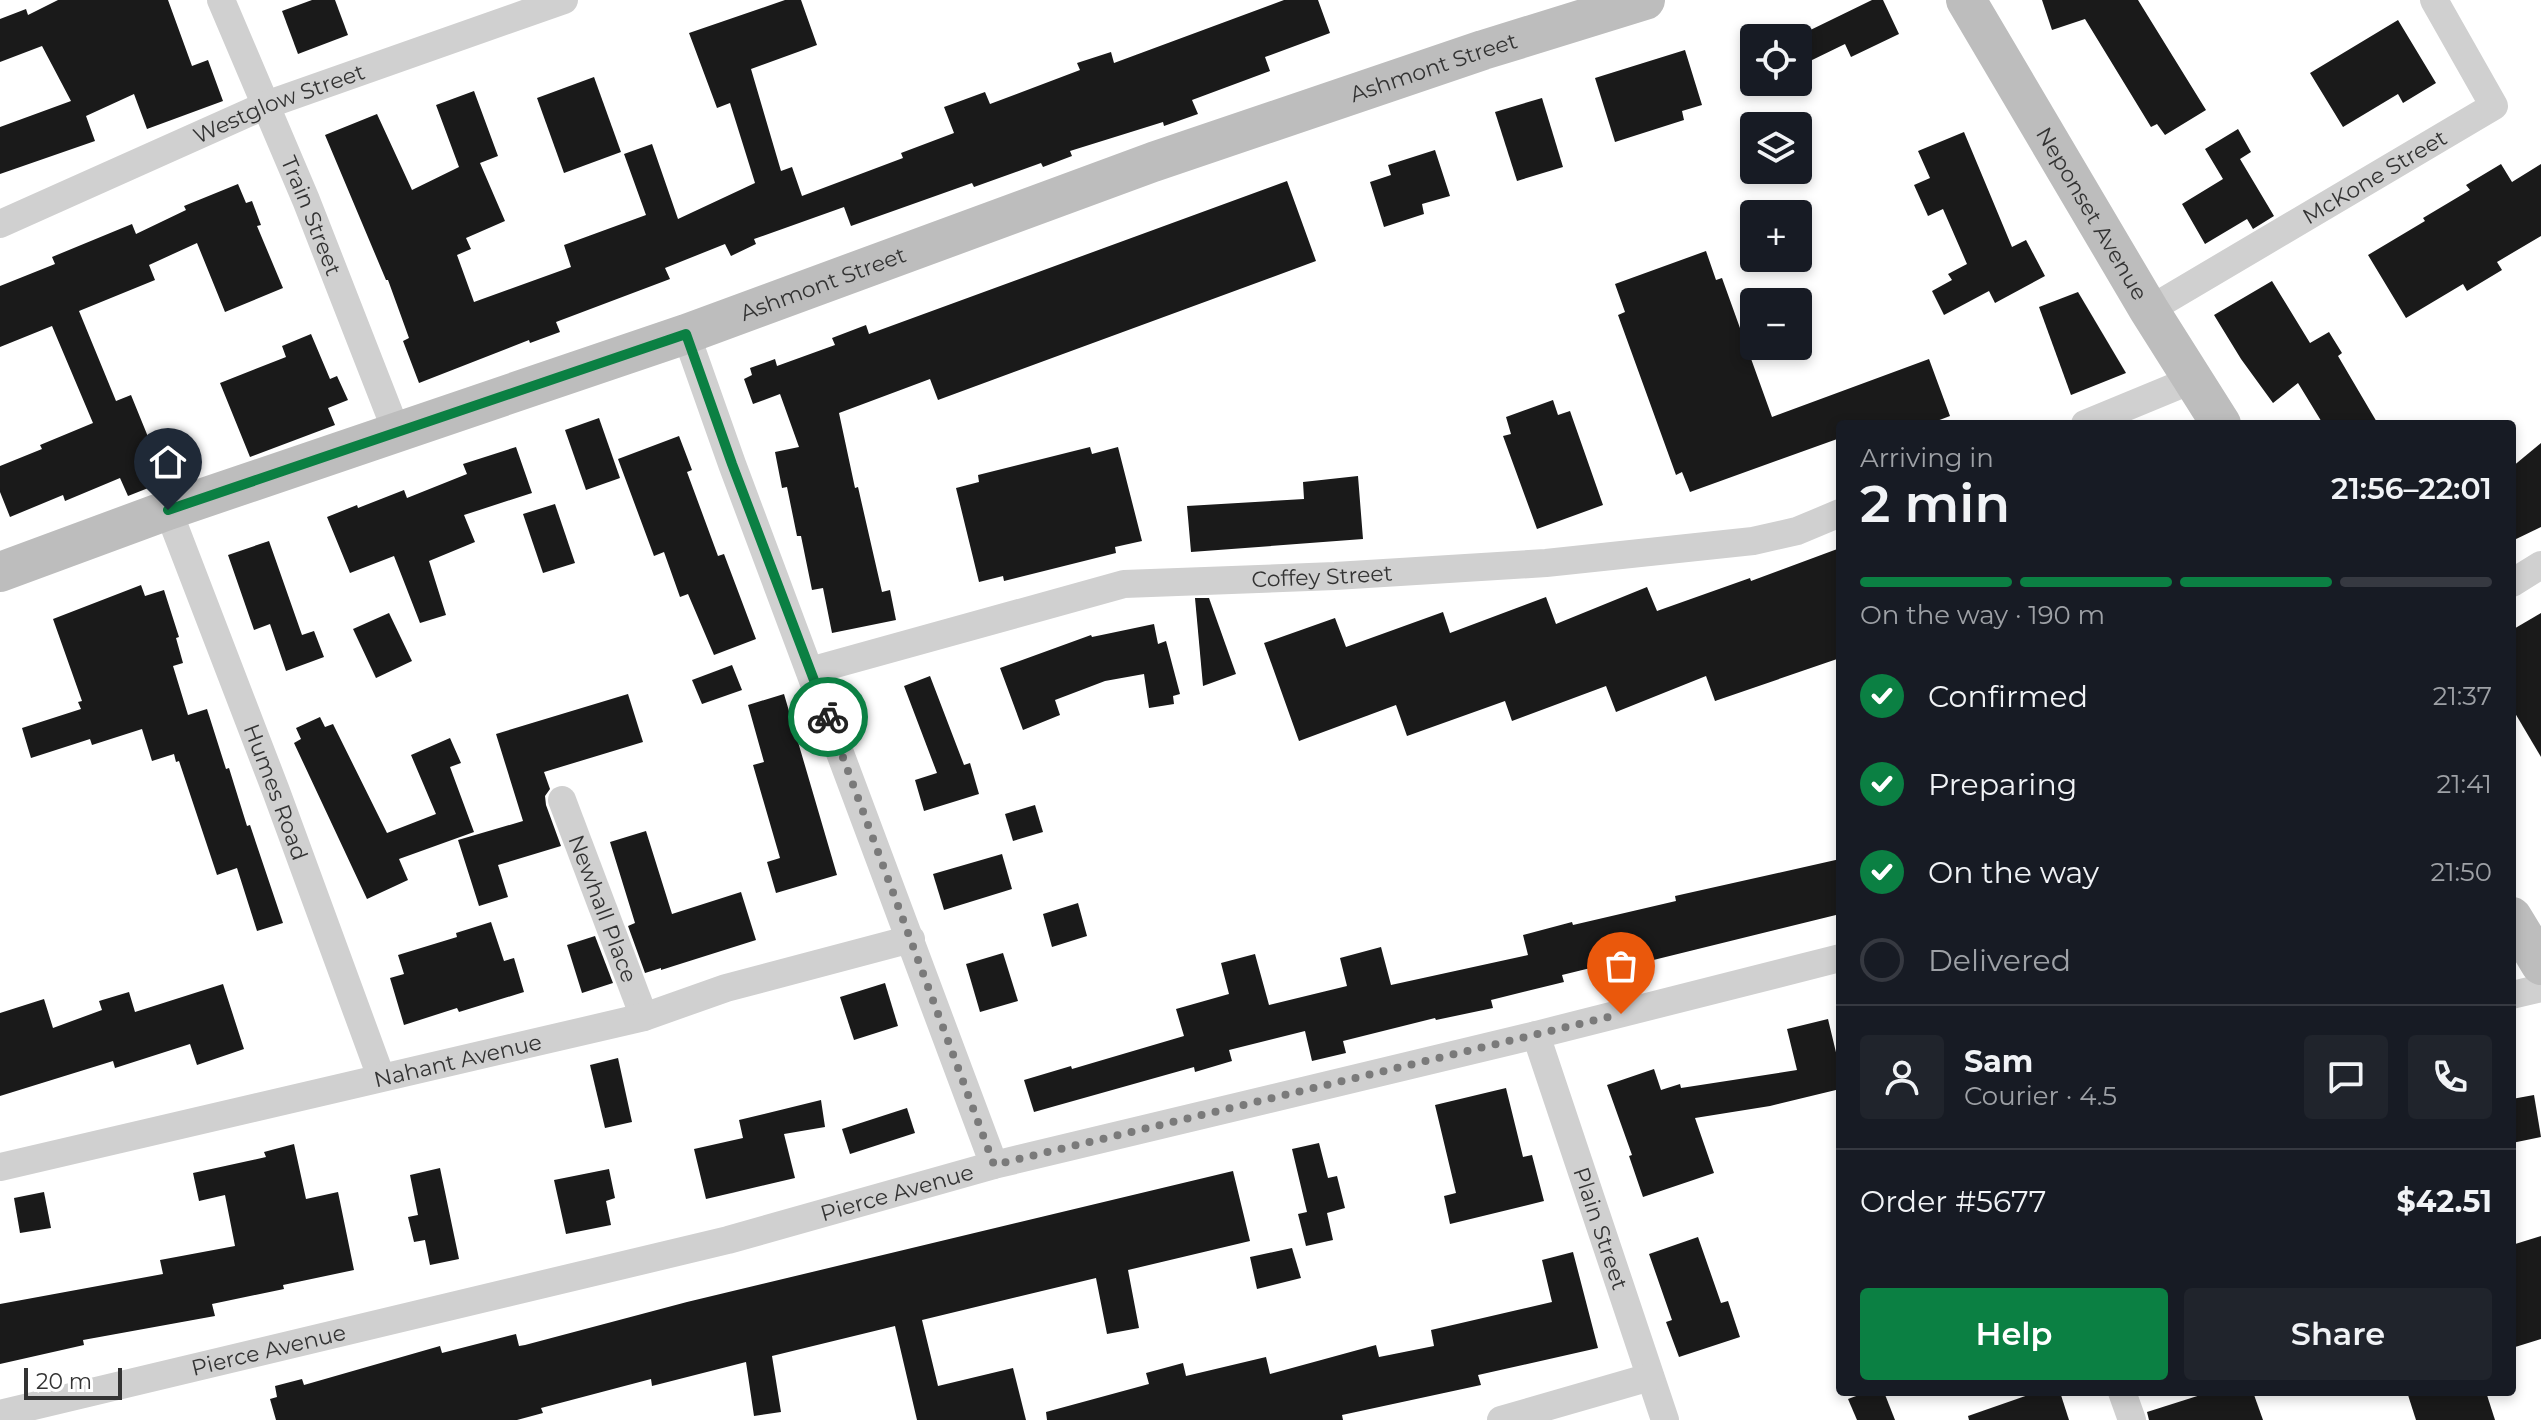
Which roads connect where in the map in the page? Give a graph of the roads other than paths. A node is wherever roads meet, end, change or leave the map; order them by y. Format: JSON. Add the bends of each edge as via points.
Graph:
{"nodes":[{"id":1,"x":221,"y":0,"type":"edge"},
{"id":2,"x":564,"y":0,"type":"edge"},
{"id":3,"x":1645,"y":0,"type":"edge"},
{"id":4,"x":1966,"y":0,"type":"edge"},
{"id":5,"x":2434,"y":0,"type":"edge"},
{"id":6,"x":266,"y":105,"type":"junction"},
{"id":7,"x":0,"y":224,"type":"edge"},
{"id":8,"x":2149,"y":310,"type":"junction"},
{"id":9,"x":686,"y":334,"type":"junction"},
{"id":10,"x":2194,"y":379,"type":"junction"},
{"id":11,"x":2095,"y":420,"type":"edge"},
{"id":12,"x":2219,"y":420,"type":"edge"},
{"id":13,"x":397,"y":433,"type":"junction"},
{"id":14,"x":168,"y":510,"type":"junction"},
{"id":15,"x":1836,"y":515,"type":"edge"},
{"id":16,"x":2541,"y":565,"type":"edge"},
{"id":17,"x":0,"y":572,"type":"edge"},
{"id":18,"x":2516,"y":581,"type":"edge"},
{"id":19,"x":810,"y":671,"type":"junction"},
{"id":20,"x":562,"y":800,"type":"dead end"},
{"id":21,"x":2516,"y":924,"type":"edge"},
{"id":22,"x":911,"y":939,"type":"junction"},
{"id":23,"x":1836,"y":959,"type":"edge"},
{"id":24,"x":2541,"y":965,"type":"edge"},
{"id":25,"x":2541,"y":988,"type":"edge"},
{"id":26,"x":2516,"y":994,"type":"edge"},
{"id":27,"x":644,"y":1017,"type":"junction"},
{"id":28,"x":1536,"y":1035,"type":"junction"},
{"id":29,"x":381,"y":1077,"type":"junction"},
{"id":30,"x":994,"y":1165,"type":"junction"},
{"id":31,"x":0,"y":1167,"type":"edge"},
{"id":32,"x":1650,"y":1377,"type":"junction"},
{"id":33,"x":2123,"y":1396,"type":"edge"},
{"id":34,"x":0,"y":1414,"type":"edge"},
{"id":35,"x":1501,"y":1420,"type":"edge"},
{"id":36,"x":1665,"y":1420,"type":"edge"},
{"id":37,"x":2132,"y":1420,"type":"edge"}],
"edges":[{"from":1,"to":6,"type":"street","name":"Train Street"},
{"from":2,"to":6,"type":"street","name":"Westglow Street"},
{"from":3,"to":9,"type":"main road","name":"Ashmont Street","via":[[1153,162]]},
{"from":4,"to":8,"type":"main road","name":"Neponset Avenue"},
{"from":5,"to":8,"type":"street","name":"McKone Street","via":[[2494,106]]},
{"from":6,"to":7,"type":"street","name":"Westglow Street"},
{"from":6,"to":13,"type":"street","name":"Train Street"},
{"from":8,"to":10,"type":"main road","name":"Neponset Avenue"},
{"from":9,"to":13,"type":"main road","name":"Ashmont Street"},
{"from":9,"to":19,"type":"street"},
{"from":10,"to":11,"type":"street"},
{"from":10,"to":12,"type":"main road","name":"Neponset Avenue"},
{"from":13,"to":14,"type":"main road","name":"Ashmont Street"},
{"from":14,"to":17,"type":"main road","name":"Ashmont Street"},
{"from":14,"to":29,"type":"street","name":"Humes Road"},
{"from":15,"to":19,"type":"street","name":"Coffey Street","via":[[1753,541],[1574,560],[1124,584]]},
{"from":16,"to":18,"type":"street"},
{"from":19,"to":22,"type":"street"},
{"from":20,"to":27,"type":"street","name":"Newhall Place"},
{"from":21,"to":24,"type":"main road"},
{"from":22,"to":27,"type":"street","name":"Nahant Avenue","via":[[726,988]]},
{"from":22,"to":30,"type":"street"},
{"from":23,"to":28,"type":"street","name":"Pierce Avenue"},
{"from":25,"to":26,"type":"street"},
{"from":27,"to":29,"type":"street","name":"Nahant Avenue"},
{"from":28,"to":30,"type":"street","name":"Pierce Avenue"},
{"from":28,"to":32,"type":"street","name":"Plain Street"},
{"from":29,"to":31,"type":"street","name":"Nahant Avenue"},
{"from":30,"to":34,"type":"street","name":"Pierce Avenue","via":[[728,1240]]},
{"from":32,"to":35,"type":"street"},
{"from":32,"to":36,"type":"street","name":"Plain Street"},
{"from":33,"to":37,"type":"street"}]}
